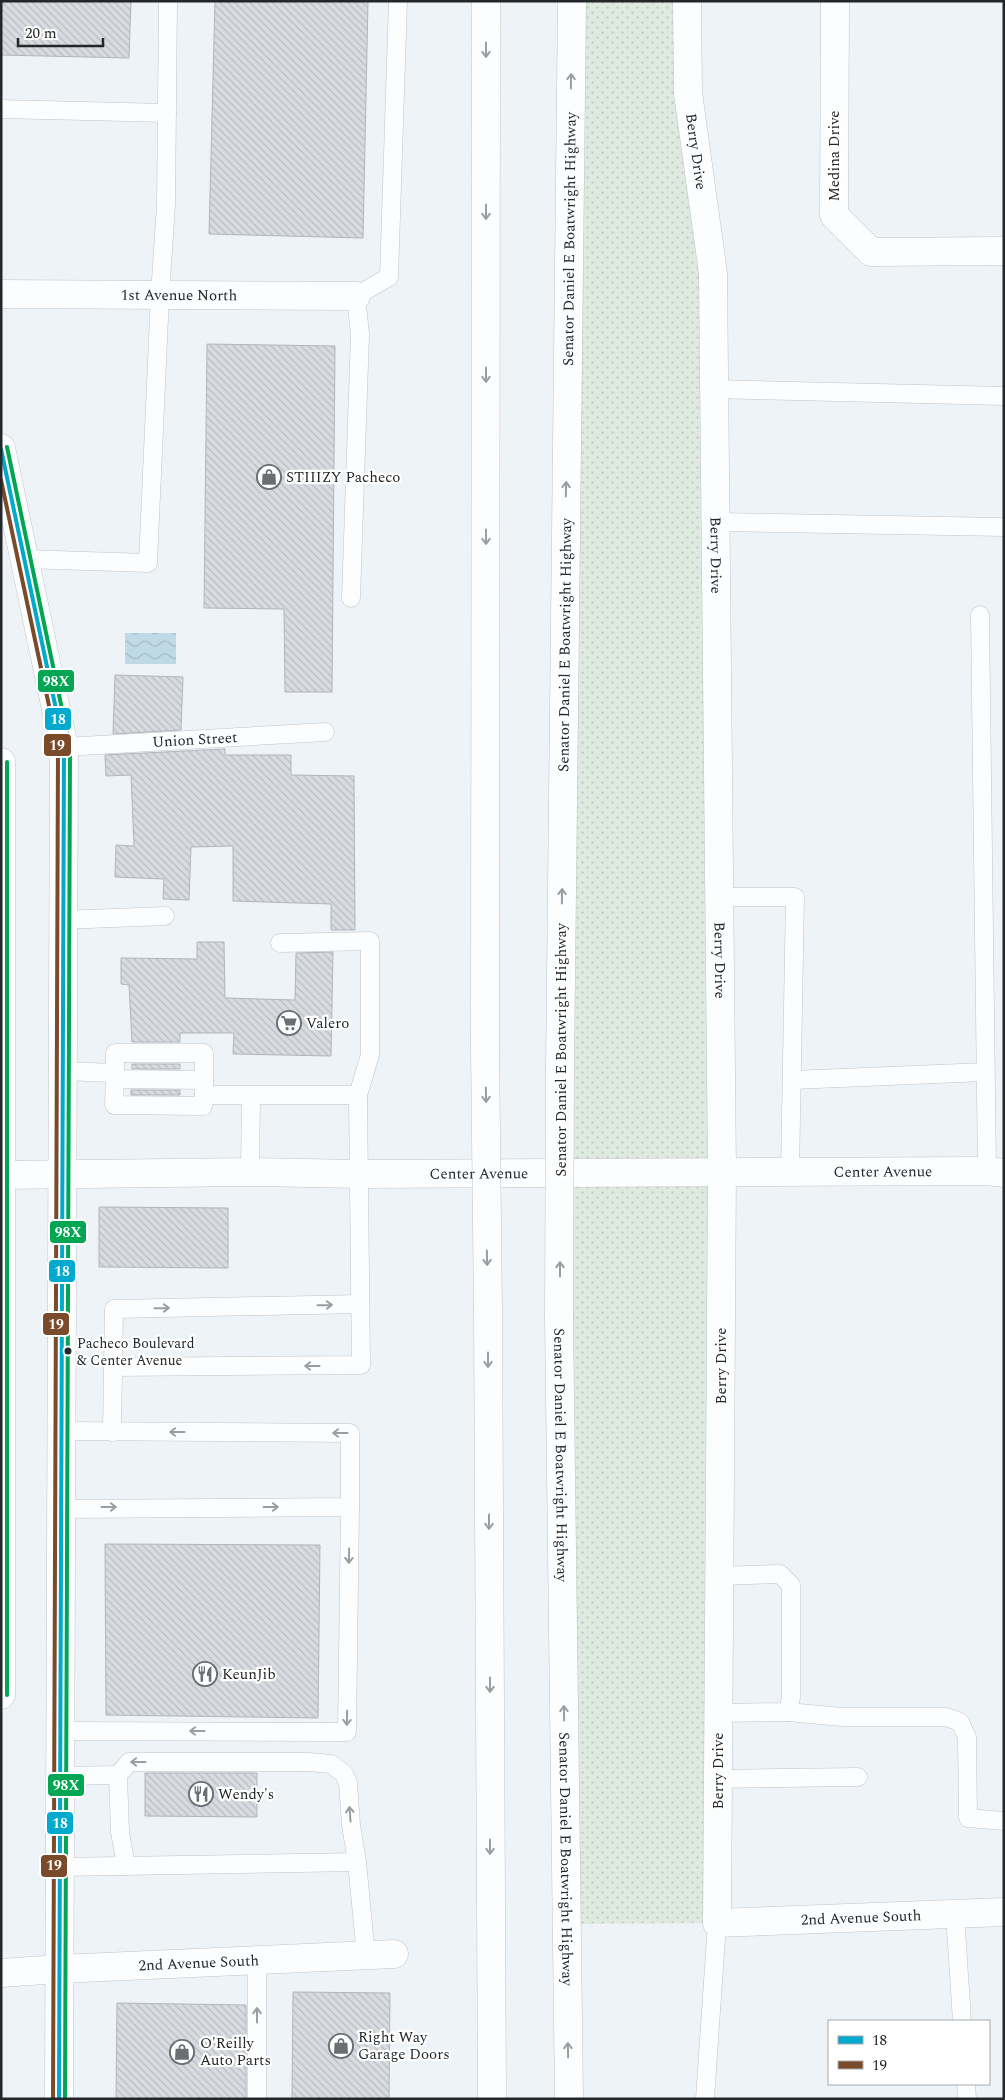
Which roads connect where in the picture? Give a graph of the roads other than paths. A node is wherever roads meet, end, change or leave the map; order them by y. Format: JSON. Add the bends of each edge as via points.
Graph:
{"nodes":[{"id":1,"x":168,"y":1,"type":"edge"},
{"id":2,"x":398,"y":1,"type":"edge"},
{"id":3,"x":486,"y":1,"type":"edge"},
{"id":4,"x":572,"y":1,"type":"edge"},
{"id":5,"x":687,"y":1,"type":"edge"},
{"id":6,"x":835,"y":1,"type":"edge"},
{"id":7,"x":1,"y":109,"type":"edge"},
{"id":8,"x":167,"y":113,"type":"junction"},
{"id":9,"x":1004,"y":251,"type":"edge"},
{"id":10,"x":1,"y":294,"type":"edge"},
{"id":11,"x":160,"y":295,"type":"junction"},
{"id":12,"x":356,"y":296,"type":"junction"},
{"id":13,"x":714,"y":389,"type":"junction"},
{"id":14,"x":1004,"y":396,"type":"edge"},
{"id":15,"x":1,"y":448,"type":"edge"},
{"id":16,"x":716,"y":522,"type":"junction"},
{"id":17,"x":1004,"y":527,"type":"edge"},
{"id":18,"x":24,"y":559,"type":"junction"},
{"id":19,"x":351,"y":598,"type":"dead end"},
{"id":20,"x":980,"y":614,"type":"dead end"},
{"id":21,"x":325,"y":732,"type":"dead end"},
{"id":22,"x":64,"y":747,"type":"junction"},
{"id":23,"x":1,"y":762,"type":"edge"},
{"id":24,"x":719,"y":898,"type":"junction"},
{"id":25,"x":165,"y":916,"type":"dead end"},
{"id":26,"x":62,"y":920,"type":"junction"},
{"id":27,"x":280,"y":943,"type":"dead end"},
{"id":28,"x":62,"y":1072,"type":"junction"},
{"id":29,"x":986,"y":1072,"type":"junction"},
{"id":30,"x":115,"y":1076,"type":"junction"},
{"id":31,"x":792,"y":1080,"type":"junction"},
{"id":32,"x":204,"y":1088,"type":"junction"},
{"id":33,"x":358,"y":1095,"type":"junction"},
{"id":34,"x":251,"y":1096,"type":"junction"},
{"id":35,"x":998,"y":1170,"type":"edge"},
{"id":36,"x":250,"y":1172,"type":"junction"},
{"id":37,"x":722,"y":1172,"type":"junction"},
{"id":38,"x":790,"y":1172,"type":"junction"},
{"id":39,"x":359,"y":1174,"type":"junction"},
{"id":40,"x":2,"y":1175,"type":"edge"},
{"id":41,"x":61,"y":1175,"type":"junction"},
{"id":42,"x":360,"y":1304,"type":"junction"},
{"id":43,"x":114,"y":1366,"type":"junction"},
{"id":44,"x":2,"y":1394,"type":"edge"},
{"id":45,"x":60,"y":1431,"type":"junction"},
{"id":46,"x":112,"y":1432,"type":"junction"},
{"id":47,"x":350,"y":1507,"type":"junction"},
{"id":48,"x":60,"y":1509,"type":"junction"},
{"id":49,"x":719,"y":1576,"type":"junction"},
{"id":50,"x":2,"y":1607,"type":"edge"},
{"id":51,"x":1,"y":1694,"type":"edge"},
{"id":52,"x":788,"y":1712,"type":"junction"},
{"id":53,"x":718,"y":1713,"type":"junction"},
{"id":54,"x":60,"y":1731,"type":"junction"},
{"id":55,"x":118,"y":1775,"type":"junction"},
{"id":56,"x":60,"y":1776,"type":"junction"},
{"id":57,"x":858,"y":1777,"type":"dead end"},
{"id":58,"x":718,"y":1779,"type":"junction"},
{"id":59,"x":1004,"y":1821,"type":"edge"},
{"id":60,"x":357,"y":1862,"type":"junction"},
{"id":61,"x":126,"y":1866,"type":"junction"},
{"id":62,"x":59,"y":1867,"type":"junction"},
{"id":63,"x":1004,"y":1912,"type":"edge"},
{"id":64,"x":955,"y":1914,"type":"junction"},
{"id":65,"x":717,"y":1922,"type":"junction"},
{"id":66,"x":394,"y":1954,"type":"dead end"},
{"id":67,"x":366,"y":1956,"type":"junction"},
{"id":68,"x":257,"y":1960,"type":"junction"},
{"id":69,"x":59,"y":1968,"type":"junction"},
{"id":70,"x":1,"y":1973,"type":"edge"},
{"id":71,"x":962,"y":2020,"type":"edge"},
{"id":72,"x":966,"y":2085,"type":"edge"},
{"id":73,"x":59,"y":2099,"type":"edge"},
{"id":74,"x":257,"y":2099,"type":"edge"},
{"id":75,"x":492,"y":2099,"type":"edge"},
{"id":76,"x":569,"y":2099,"type":"edge"},
{"id":77,"x":705,"y":2099,"type":"edge"},
{"id":78,"x":967,"y":2099,"type":"edge"}],
"edges":[{"from":1,"to":8,"type":"lane"},
{"from":2,"to":12,"type":"lane","via":[[389,277]]},
{"from":3,"to":75,"type":"main road","one_way":true,"bridge":true,"via":[[485,1046]]},
{"from":76,"to":4,"type":"main road","name":"Senator Daniel E Boatwright Highway","one_way":true,"bridge":true,"via":[[560,1068]]},
{"from":5,"to":13,"type":"main road","name":"Berry Drive","via":[[688,93],[713,273]]},
{"from":6,"to":9,"type":"main road","name":"Medina Drive","via":[[834,215],[871,252]]},
{"from":7,"to":8,"type":"lane"},
{"from":8,"to":11,"type":"lane"},
{"from":10,"to":11,"type":"main road","name":"1st Avenue North"},
{"from":11,"to":12,"type":"main road","name":"1st Avenue North"},
{"from":11,"to":18,"type":"lane","via":[[148,563]]},
{"from":12,"to":19,"type":"lane","via":[[360,334]]},
{"from":13,"to":14,"type":"lane"},
{"from":13,"to":16,"type":"main road","name":"Berry Drive"},
{"from":15,"to":18,"type":"main road"},
{"from":16,"to":17,"type":"lane"},
{"from":16,"to":24,"type":"main road","name":"Berry Drive"},
{"from":18,"to":22,"type":"main road"},
{"from":20,"to":29,"type":"lane"},
{"from":21,"to":22,"type":"lane","name":"Union Street"},
{"from":22,"to":26,"type":"main road"},
{"from":23,"to":40,"type":"main road"},
{"from":24,"to":31,"type":"lane","via":[[795,898]]},
{"from":24,"to":37,"type":"main road","name":"Berry Drive"},
{"from":25,"to":26,"type":"lane"},
{"from":26,"to":28,"type":"main road"},
{"from":27,"to":33,"type":"lane","via":[[370,941],[370,1054]]},
{"from":28,"to":30,"type":"lane"},
{"from":28,"to":41,"type":"main road"},
{"from":29,"to":31,"type":"lane"},
{"from":29,"to":35,"type":"lane"},
{"from":30,"to":32,"type":"lane"},
{"from":30,"to":32,"type":"lane","via":[[114,1105],[203,1106]]},
{"from":30,"to":32,"type":"lane","via":[[115,1053],[204,1053]]},
{"from":31,"to":38,"type":"lane"},
{"from":32,"to":34,"type":"lane"},
{"from":33,"to":34,"type":"lane"},
{"from":33,"to":39,"type":"lane"},
{"from":34,"to":36,"type":"lane"},
{"from":35,"to":38,"type":"main road","name":"Center Avenue"},
{"from":36,"to":39,"type":"main road","name":"Center Avenue"},
{"from":36,"to":41,"type":"main road","name":"Center Avenue"},
{"from":37,"to":38,"type":"main road","name":"Center Avenue"},
{"from":37,"to":39,"type":"main road","name":"Center Avenue"},
{"from":37,"to":49,"type":"main road","name":"Berry Drive"},
{"from":39,"to":42,"type":"lane"},
{"from":40,"to":41,"type":"main road","name":"Center Avenue"},
{"from":40,"to":44,"type":"main road"},
{"from":41,"to":45,"type":"main road"},
{"from":43,"to":42,"type":"lane","one_way":true,"via":[[114,1309]]},
{"from":42,"to":43,"type":"lane","one_way":true,"via":[[361,1365]]},
{"from":43,"to":46,"type":"lane"},
{"from":44,"to":50,"type":"main road"},
{"from":45,"to":46,"type":"lane"},
{"from":45,"to":48,"type":"main road"},
{"from":47,"to":46,"type":"lane","one_way":true,"via":[[350,1433]]},
{"from":48,"to":47,"type":"lane","one_way":true},
{"from":47,"to":54,"type":"lane","one_way":true,"via":[[347,1732]]},
{"from":48,"to":54,"type":"main road"},
{"from":49,"to":52,"type":"lane","via":[[780,1574],[791,1585],[791,1697]]},
{"from":49,"to":53,"type":"main road","name":"Berry Drive"},
{"from":50,"to":51,"type":"main road"},
{"from":52,"to":53,"type":"lane"},
{"from":52,"to":59,"type":"lane","via":[[946,1717],[960,1722],[967,1737],[968,1818]]},
{"from":53,"to":58,"type":"main road","name":"Berry Drive"},
{"from":54,"to":56,"type":"main road"},
{"from":55,"to":56,"type":"lane"},
{"from":60,"to":55,"type":"lane","one_way":true,"via":[[348,1783],[344,1774],[331,1764],[130,1762]]},
{"from":55,"to":61,"type":"lane","via":[[120,1832]]},
{"from":56,"to":62,"type":"main road"},
{"from":57,"to":58,"type":"lane"},
{"from":58,"to":65,"type":"main road","name":"Berry Drive"},
{"from":60,"to":61,"type":"lane"},
{"from":60,"to":67,"type":"lane"},
{"from":61,"to":62,"type":"lane"},
{"from":62,"to":69,"type":"main road"},
{"from":63,"to":64,"type":"main road","name":"2nd Avenue South"},
{"from":64,"to":65,"type":"main road","name":"2nd Avenue South"},
{"from":64,"to":71,"type":"lane"},
{"from":65,"to":77,"type":"lane"},
{"from":66,"to":67,"type":"main road","name":"2nd Avenue South"},
{"from":67,"to":68,"type":"main road","name":"2nd Avenue South"},
{"from":68,"to":69,"type":"main road","name":"2nd Avenue South"},
{"from":74,"to":68,"type":"lane","one_way":true},
{"from":69,"to":70,"type":"main road","name":"2nd Avenue South"},
{"from":69,"to":73,"type":"main road"},
{"from":72,"to":78,"type":"lane"}]}
